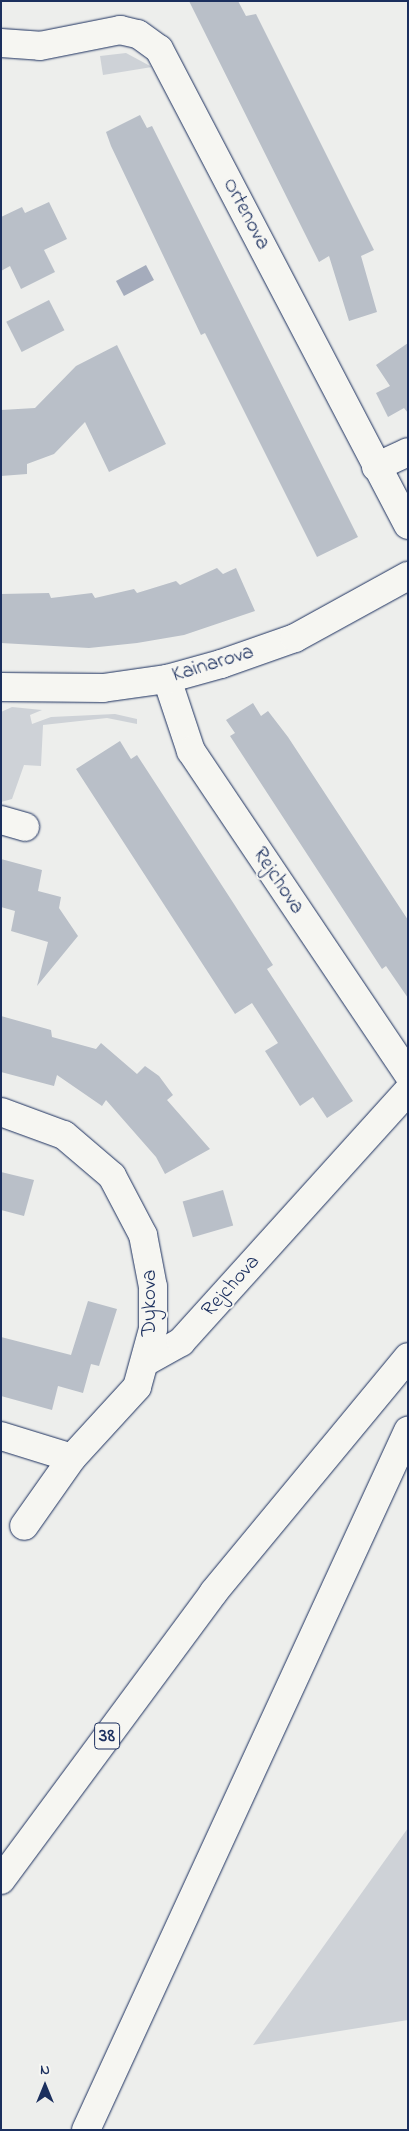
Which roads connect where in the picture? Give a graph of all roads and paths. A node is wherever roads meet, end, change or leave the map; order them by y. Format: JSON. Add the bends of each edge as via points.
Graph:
{"nodes":[{"id":1,"x":1,"y":43,"type":"edge"},
{"id":2,"x":408,"y":452,"type":"edge"},
{"id":3,"x":376,"y":467,"type":"junction"},
{"id":4,"x":408,"y":525,"type":"edge"},
{"id":5,"x":408,"y":576,"type":"edge"},
{"id":6,"x":167,"y":679,"type":"junction"},
{"id":7,"x":1,"y":687,"type":"edge"},
{"id":8,"x":408,"y":1074,"type":"edge"},
{"id":9,"x":408,"y":1091,"type":"edge"},
{"id":10,"x":1,"y":1112,"type":"edge"},
{"id":11,"x":408,"y":1358,"type":"edge"},
{"id":12,"x":147,"y":1360,"type":"junction"},
{"id":13,"x":408,"y":1431,"type":"edge"},
{"id":14,"x":1,"y":1436,"type":"edge"},
{"id":15,"x":72,"y":1458,"type":"junction"},
{"id":16,"x":24,"y":1526,"type":"dead end"},
{"id":17,"x":1,"y":1880,"type":"edge"},
{"id":18,"x":86,"y":2130,"type":"edge"}],
"edges":[{"from":1,"to":3,"type":"street","name":"Ortenova","via":[[40,46],[120,30],[138,34],[159,49]]},
{"from":2,"to":3,"type":"street"},
{"from":3,"to":4,"type":"street","name":"Ortenova"},
{"from":5,"to":6,"type":"street","name":"Kainarova","via":[[295,638]]},
{"from":6,"to":7,"type":"street","name":"Kainarova","via":[[52,691]]},
{"from":6,"to":8,"type":"street","name":"Rejchova","via":[[191,751]]},
{"from":9,"to":12,"type":"street","name":"Rejchova","via":[[181,1342]]},
{"from":10,"to":12,"type":"street","name":"Dykova","via":[[64,1135],[97,1160],[123,1191],[150,1263],[154,1306]]},
{"from":11,"to":17,"type":"street","number":"38","via":[[213,1593]]},
{"from":12,"to":15,"type":"street","name":"Dykova","via":[[137,1387]]},
{"from":13,"to":18,"type":"street"},
{"from":14,"to":15,"type":"street"},
{"from":15,"to":16,"type":"street","name":"Dykova"}]}
